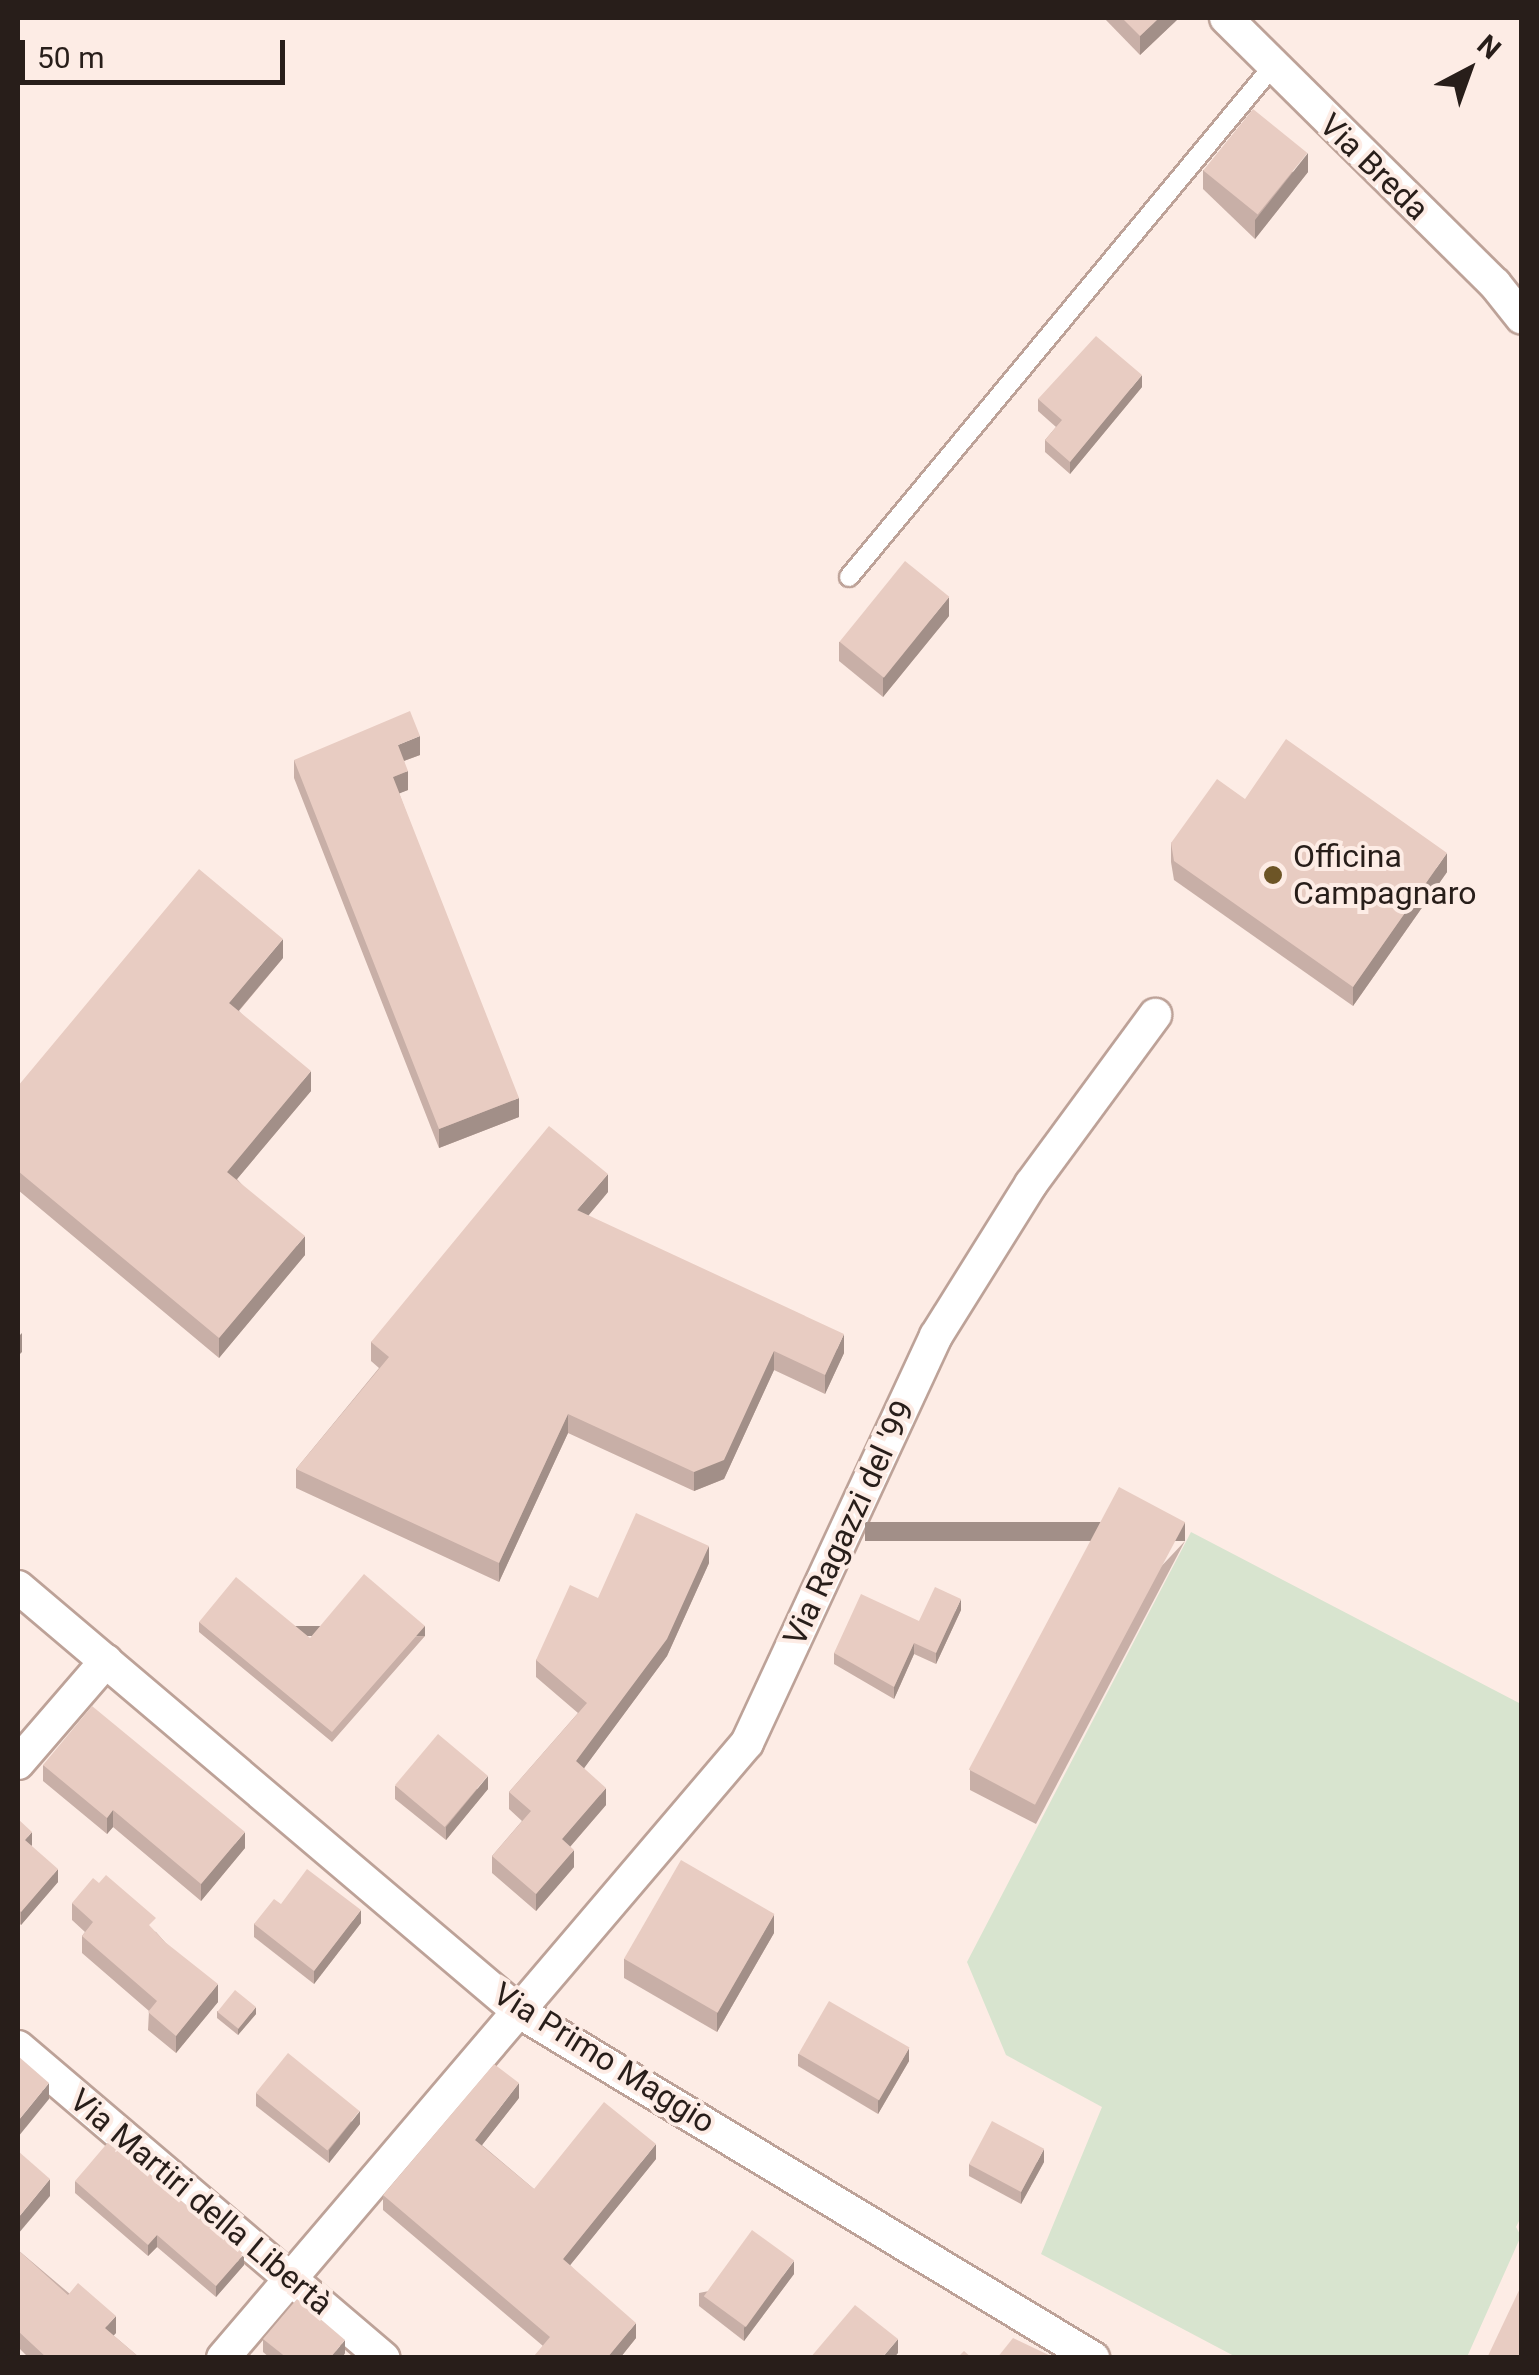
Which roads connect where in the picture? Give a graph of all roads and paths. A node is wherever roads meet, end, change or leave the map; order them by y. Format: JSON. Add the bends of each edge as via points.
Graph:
{"nodes":[{"id":1,"x":1226,"y":18,"type":"edge"},
{"id":2,"x":1274,"y":66,"type":"junction"},
{"id":3,"x":1522,"y":318,"type":"edge"},
{"id":4,"x":850,"y":577,"type":"dead end"},
{"id":5,"x":1155,"y":1015,"type":"dead end"},
{"id":6,"x":18,"y":1587,"type":"edge"},
{"id":7,"x":106,"y":1661,"type":"junction"},
{"id":8,"x":18,"y":1763,"type":"edge"},
{"id":9,"x":518,"y":2011,"type":"junction"},
{"id":10,"x":18,"y":2047,"type":"edge"},
{"id":11,"x":292,"y":2278,"type":"junction"},
{"id":12,"x":222,"y":2358,"type":"edge"},
{"id":13,"x":384,"y":2358,"type":"edge"},
{"id":14,"x":1093,"y":2358,"type":"edge"}],
"edges":[{"from":1,"to":2,"type":"street","name":"Via Breda"},
{"from":2,"to":3,"type":"street","name":"Via Breda"},
{"from":2,"to":4,"type":"lane"},
{"from":5,"to":9,"type":"street","name":"Via Ragazzi del '99","via":[[1031,1184],[936,1336],[746,1743]]},
{"from":6,"to":7,"type":"street","name":"Via Primo Maggio"},
{"from":7,"to":8,"type":"street"},
{"from":7,"to":9,"type":"street","name":"Via Primo Maggio"},
{"from":9,"to":11,"type":"street","name":"Via Ragazzi del '99"},
{"from":9,"to":14,"type":"street","name":"Via Primo Maggio"},
{"from":10,"to":11,"type":"street","name":"Via Martiri della Libertà"},
{"from":11,"to":12,"type":"street","name":"Via Ragazzi del '99"},
{"from":11,"to":13,"type":"street","name":"Via Martiri della Libertà"}]}
